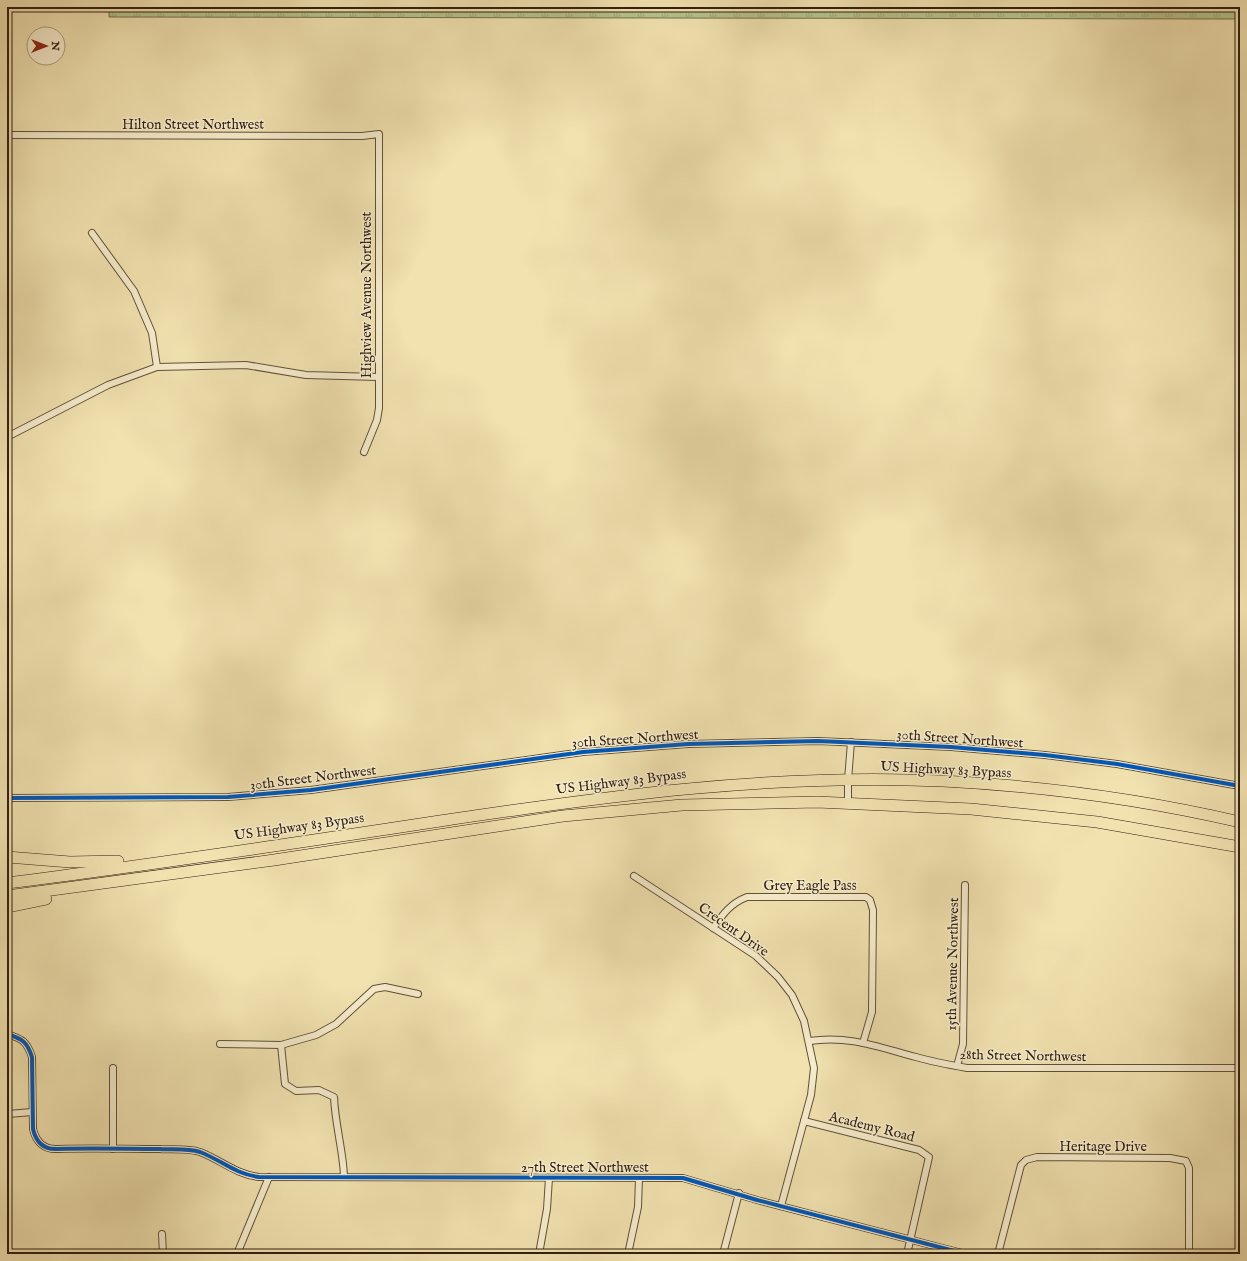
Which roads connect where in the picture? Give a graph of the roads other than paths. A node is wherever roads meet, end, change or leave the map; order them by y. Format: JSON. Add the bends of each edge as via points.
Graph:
{"nodes":[{"id":1,"x":379,"y":134,"type":"joint"},
{"id":2,"x":7,"y":135,"type":"edge"},
{"id":3,"x":92,"y":233,"type":"dead end"},
{"id":4,"x":157,"y":367,"type":"junction"},
{"id":5,"x":378,"y":378,"type":"junction"},
{"id":6,"x":7,"y":437,"type":"edge"},
{"id":7,"x":364,"y":452,"type":"dead end"},
{"id":8,"x":851,"y":742,"type":"junction"},
{"id":9,"x":848,"y":780,"type":"junction"},
{"id":10,"x":1240,"y":786,"type":"edge"},
{"id":11,"x":7,"y":798,"type":"edge"},
{"id":12,"x":848,"y":803,"type":"junction"},
{"id":13,"x":1240,"y":822,"type":"edge"},
{"id":14,"x":1240,"y":848,"type":"edge"},
{"id":15,"x":7,"y":857,"type":"edge"},
{"id":16,"x":173,"y":860,"type":"junction"},
{"id":17,"x":154,"y":876,"type":"junction"},
{"id":18,"x":634,"y":876,"type":"dead end"},
{"id":19,"x":7,"y":882,"type":"edge"},
{"id":20,"x":965,"y":885,"type":"dead end"},
{"id":21,"x":7,"y":896,"type":"edge"},
{"id":22,"x":7,"y":906,"type":"edge"},
{"id":23,"x":714,"y":928,"type":"junction"},
{"id":24,"x":418,"y":994,"type":"dead end"},
{"id":25,"x":7,"y":1034,"type":"edge"},
{"id":26,"x":810,"y":1042,"type":"junction"},
{"id":27,"x":863,"y":1043,"type":"junction"},
{"id":28,"x":220,"y":1044,"type":"dead end"},
{"id":29,"x":282,"y":1045,"type":"junction"},
{"id":30,"x":957,"y":1066,"type":"junction"},
{"id":31,"x":113,"y":1068,"type":"dead end"},
{"id":32,"x":1240,"y":1068,"type":"edge"},
{"id":33,"x":32,"y":1112,"type":"junction"},
{"id":34,"x":8,"y":1114,"type":"dead end"},
{"id":35,"x":804,"y":1121,"type":"junction"},
{"id":36,"x":113,"y":1148,"type":"junction"},
{"id":37,"x":344,"y":1176,"type":"junction"},
{"id":38,"x":269,"y":1177,"type":"junction"},
{"id":39,"x":549,"y":1178,"type":"junction"},
{"id":40,"x":639,"y":1178,"type":"junction"},
{"id":41,"x":739,"y":1193,"type":"junction"},
{"id":42,"x":781,"y":1206,"type":"junction"},
{"id":43,"x":162,"y":1234,"type":"dead end"},
{"id":44,"x":911,"y":1240,"type":"junction"},
{"id":45,"x":163,"y":1254,"type":"edge"},
{"id":46,"x":237,"y":1254,"type":"edge"},
{"id":47,"x":538,"y":1254,"type":"edge"},
{"id":48,"x":628,"y":1254,"type":"edge"},
{"id":49,"x":723,"y":1254,"type":"edge"},
{"id":50,"x":907,"y":1254,"type":"edge"},
{"id":51,"x":966,"y":1254,"type":"edge"},
{"id":52,"x":998,"y":1254,"type":"edge"},
{"id":53,"x":1189,"y":1254,"type":"edge"}],
"edges":[{"from":1,"to":2,"type":"street","name":"Hilton Street Northwest"},
{"from":1,"to":5,"type":"street","name":"Highview Avenue Northwest"},
{"from":3,"to":4,"type":"street","via":[[134,291],[152,333]]},
{"from":4,"to":5,"type":"street","via":[[246,365],[306,375]]},
{"from":4,"to":6,"type":"street","via":[[108,385]]},
{"from":5,"to":7,"type":"street","name":"Highview Avenue Northwest","via":[[377,420]]},
{"from":8,"to":9,"type":"street"},
{"from":8,"to":10,"type":"street","name":"30th Street Northwest","via":[[1045,755],[1117,764]]},
{"from":8,"to":11,"type":"street","name":"30th Street Northwest","via":[[696,744],[583,752],[311,790],[228,797]]},
{"from":9,"to":12,"type":"street"},
{"from":9,"to":13,"type":"highway","name":"US Highway 83 Bypass","via":[[942,781],[994,785],[1122,800]]},
{"from":9,"to":16,"type":"highway","name":"US Highway 83 Bypass","via":[[728,785],[641,793]]},
{"from":12,"to":14,"type":"highway","name":"US Highway 83 Bypass","via":[[971,809],[1097,822]]},
{"from":12,"to":17,"type":"highway","name":"US Highway 83 Bypass","via":[[682,805],[618,810]]},
{"from":15,"to":16,"type":"highway","via":[[87,863],[148,858]]},
{"from":16,"to":19,"type":"highway","name":"US Highway 83 Bypass"},
{"from":17,"to":21,"type":"highway","name":"US Highway 83 Bypass"},
{"from":17,"to":22,"type":"highway","via":[[126,885]]},
{"from":18,"to":23,"type":"street","name":"Crecent Drive"},
{"from":20,"to":30,"type":"street","name":"15th Avenue Northwest","via":[[963,1044]]},
{"from":23,"to":26,"type":"street","name":"Crecent Drive","via":[[756,956],[778,977],[792,995],[804,1020]]},
{"from":23,"to":27,"type":"street","name":"Grey Eagle Pass","via":[[728,908],[736,901],[747,897],[866,897],[870,900],[873,910],[872,1012]]},
{"from":24,"to":29,"type":"street","via":[[385,986],[374,989],[336,1024],[316,1035]]},
{"from":25,"to":33,"type":"street","via":[[20,1038],[32,1057]]},
{"from":26,"to":27,"type":"street","name":"28th Street Northwest","via":[[829,1038]]},
{"from":26,"to":35,"type":"street","name":"Crecent Drive","via":[[814,1068],[811,1095]]},
{"from":27,"to":30,"type":"street","name":"28th Street Northwest"},
{"from":28,"to":29,"type":"street"},
{"from":29,"to":37,"type":"street","via":[[285,1084],[296,1090],[319,1090],[334,1097],[335,1117],[343,1149]]},
{"from":30,"to":32,"type":"street","name":"28th Street Northwest","via":[[994,1069]]},
{"from":31,"to":36,"type":"street"},
{"from":33,"to":34,"type":"street"},
{"from":33,"to":36,"type":"street","via":[[34,1136],[45,1147]]},
{"from":35,"to":42,"type":"street","name":"Crecent Drive"},
{"from":35,"to":44,"type":"street","name":"Academy Road","via":[[919,1150],[929,1157]]},
{"from":36,"to":38,"type":"street","name":"27th Street Northwest","via":[[199,1152],[246,1175]]},
{"from":37,"to":38,"type":"street","name":"27th Street Northwest"},
{"from":37,"to":39,"type":"street","name":"27th Street Northwest"},
{"from":38,"to":46,"type":"street"},
{"from":39,"to":40,"type":"street","name":"27th Street Northwest"},
{"from":39,"to":47,"type":"street","via":[[547,1209]]},
{"from":40,"to":41,"type":"street","name":"27th Street Northwest","via":[[683,1178]]},
{"from":40,"to":48,"type":"street","via":[[638,1207]]},
{"from":41,"to":42,"type":"street","name":"27th Street Northwest"},
{"from":41,"to":49,"type":"street"},
{"from":42,"to":44,"type":"street","name":"27th Street Northwest"},
{"from":43,"to":45,"type":"street"},
{"from":44,"to":50,"type":"street","name":"Academy Road"},
{"from":44,"to":51,"type":"street","name":"27th Street Northwest"},
{"from":52,"to":53,"type":"street","name":"Heritage Drive","via":[[1021,1165],[1026,1160],[1037,1157],[1170,1158],[1186,1161],[1189,1168]]}]}
